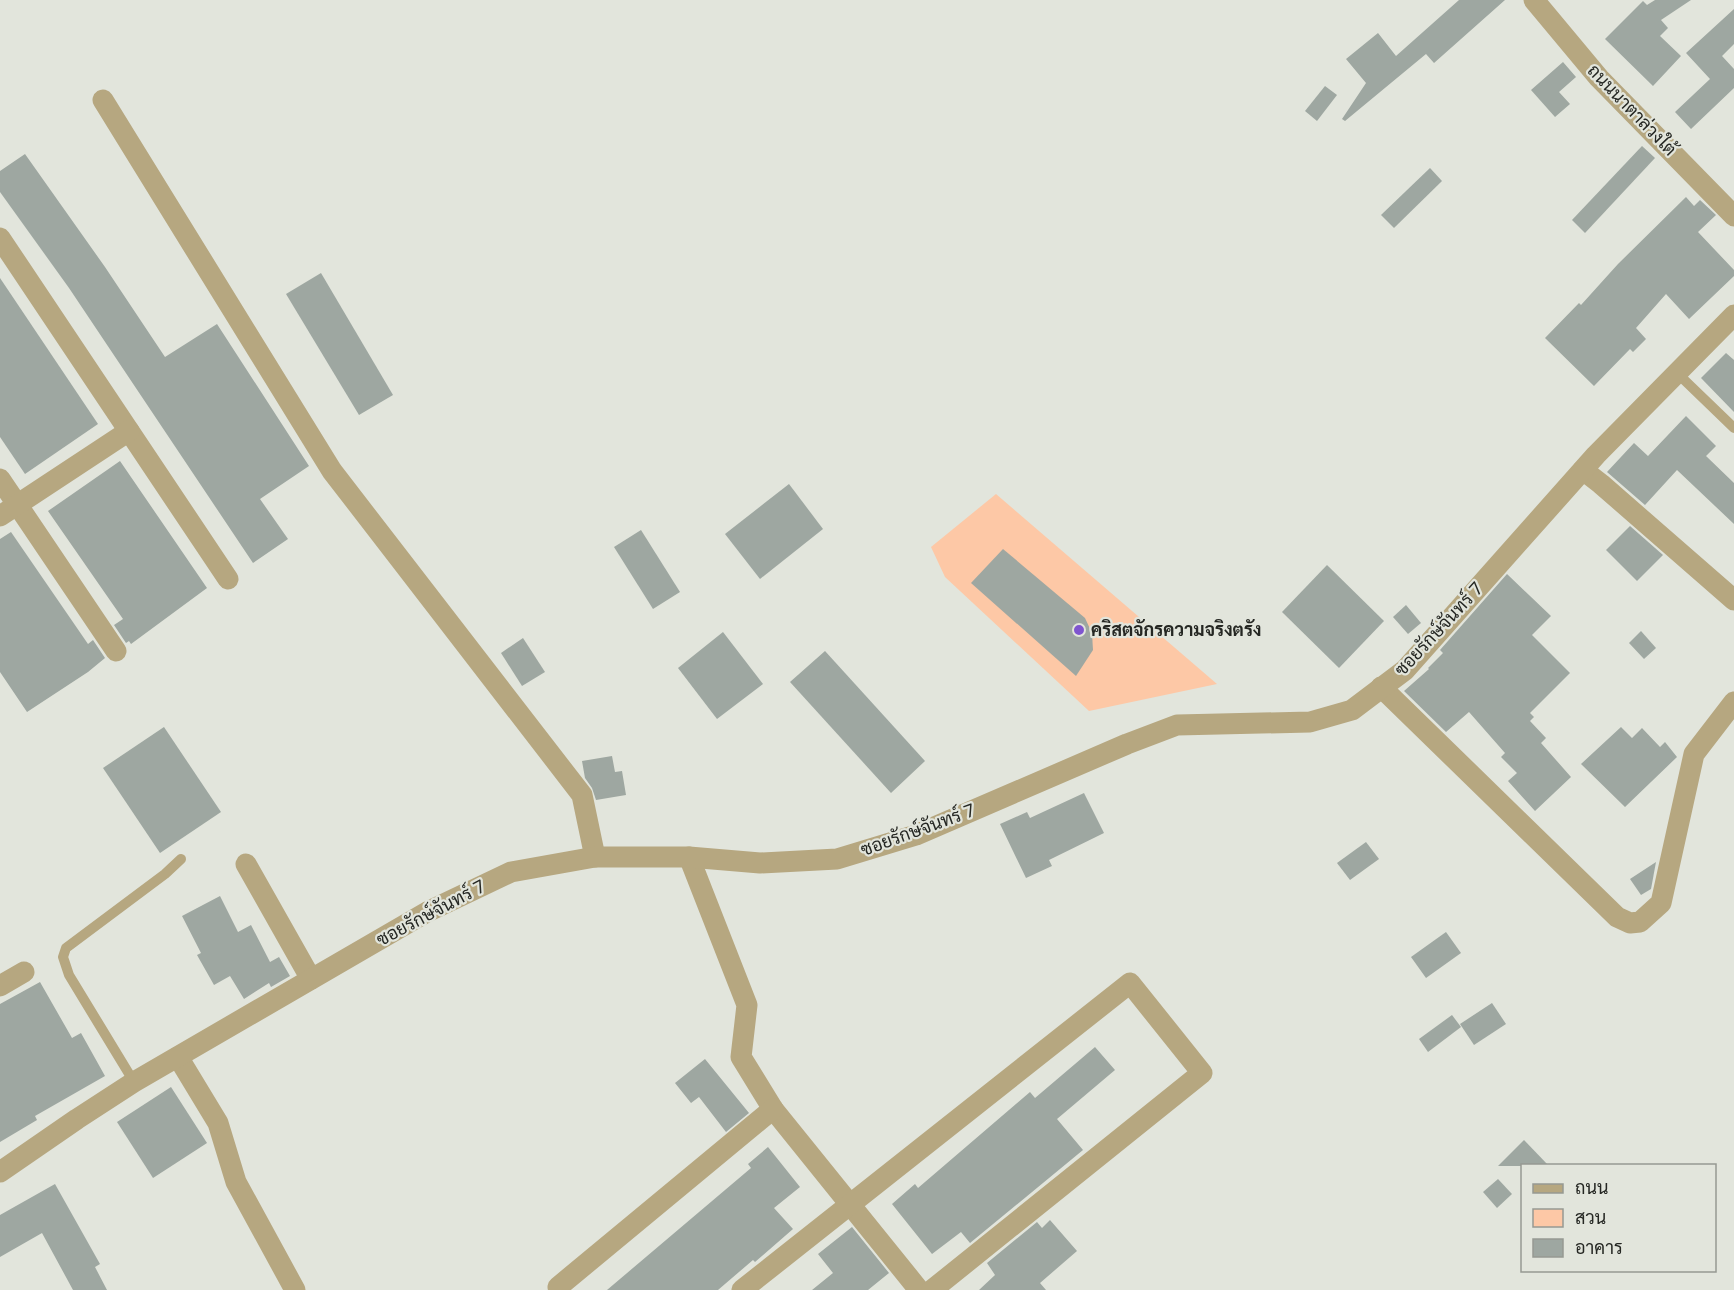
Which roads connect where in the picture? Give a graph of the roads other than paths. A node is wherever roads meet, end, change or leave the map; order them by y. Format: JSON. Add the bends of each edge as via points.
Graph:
{"nodes":[{"id":1,"x":1534,"y":0,"type":"edge"},
{"id":2,"x":103,"y":100,"type":"dead end"},
{"id":3,"x":1734,"y":216,"type":"edge"},
{"id":4,"x":0,"y":238,"type":"edge"},
{"id":5,"x":1734,"y":315,"type":"edge"},
{"id":6,"x":1676,"y":372,"type":"junction"},
{"id":7,"x":1734,"y":428,"type":"edge"},
{"id":8,"x":129,"y":431,"type":"junction"},
{"id":9,"x":1583,"y":470,"type":"junction"},
{"id":10,"x":0,"y":479,"type":"edge"},
{"id":11,"x":9,"y":511,"type":"edge"},
{"id":12,"x":228,"y":579,"type":"dead end"},
{"id":13,"x":1734,"y":600,"type":"edge"},
{"id":14,"x":116,"y":651,"type":"dead end"},
{"id":15,"x":1381,"y":687,"type":"junction"},
{"id":16,"x":1734,"y":702,"type":"edge"},
{"id":17,"x":689,"y":856,"type":"junction"},
{"id":18,"x":595,"y":857,"type":"junction"},
{"id":19,"x":181,"y":859,"type":"dead end"},
{"id":20,"x":246,"y":864,"type":"dead end"},
{"id":21,"x":24,"y":972,"type":"dead end"},
{"id":22,"x":311,"y":979,"type":"junction"},
{"id":23,"x":0,"y":986,"type":"edge"},
{"id":24,"x":178,"y":1057,"type":"junction"},
{"id":25,"x":134,"y":1082,"type":"junction"},
{"id":26,"x":774,"y":1109,"type":"junction"},
{"id":27,"x":0,"y":1172,"type":"edge"},
{"id":28,"x":850,"y":1204,"type":"junction"},
{"id":29,"x":295,"y":1290,"type":"edge"},
{"id":30,"x":560,"y":1290,"type":"edge"},
{"id":31,"x":742,"y":1290,"type":"edge"},
{"id":32,"x":919,"y":1290,"type":"edge"},
{"id":33,"x":932,"y":1290,"type":"edge"}],
"edges":[{"from":1,"to":3,"type":"street","name":"ถนนนาตาล่วงใต้","via":[[1599,78]]},
{"from":2,"to":18,"type":"street","via":[[332,471],[582,795]]},
{"from":4,"to":8,"type":"street"},
{"from":5,"to":6,"type":"street","name":"ซอยรักษ์จันทร์ 7"},
{"from":6,"to":7,"type":"lane"},
{"from":6,"to":9,"type":"street","name":"ซอยรักษ์จันทร์ 7"},
{"from":8,"to":11,"type":"street"},
{"from":8,"to":12,"type":"street"},
{"from":9,"to":13,"type":"street"},
{"from":9,"to":15,"type":"street","name":"ซอยรักษ์จันทร์ 7","via":[[1405,670]]},
{"from":10,"to":11,"type":"street"},
{"from":11,"to":14,"type":"street"},
{"from":15,"to":16,"type":"street","via":[[1617,917],[1630,923],[1640,922],[1661,903],[1694,754]]},
{"from":15,"to":17,"type":"street","name":"ซอยรักษ์จันทร์ 7","via":[[1352,711],[1310,722],[1177,725],[916,835],[837,859],[760,863]]},
{"from":17,"to":18,"type":"street","name":"ซอยรักษ์จันทร์ 7"},
{"from":17,"to":26,"type":"street","via":[[747,1005],[741,1057]]},
{"from":18,"to":22,"type":"street","name":"ซอยรักษ์จันทร์ 7","via":[[511,872],[427,912]]},
{"from":19,"to":25,"type":"lane","via":[[66,948],[63,957],[69,975]]},
{"from":20,"to":22,"type":"street"},
{"from":21,"to":23,"type":"street"},
{"from":22,"to":24,"type":"street","name":"ซอยรักษ์จันทร์ 7"},
{"from":24,"to":25,"type":"street","name":"ซอยรักษ์จันทร์ 7"},
{"from":24,"to":29,"type":"street","via":[[218,1123],[236,1182]]},
{"from":25,"to":27,"type":"street","name":"ซอยรักษ์จันทร์ 7"},
{"from":26,"to":28,"type":"street"},
{"from":26,"to":30,"type":"street","via":[[558,1287]]},
{"from":28,"to":31,"type":"street"},
{"from":28,"to":32,"type":"street"},
{"from":28,"to":33,"type":"street","via":[[1130,983],[1202,1073]]}]}
